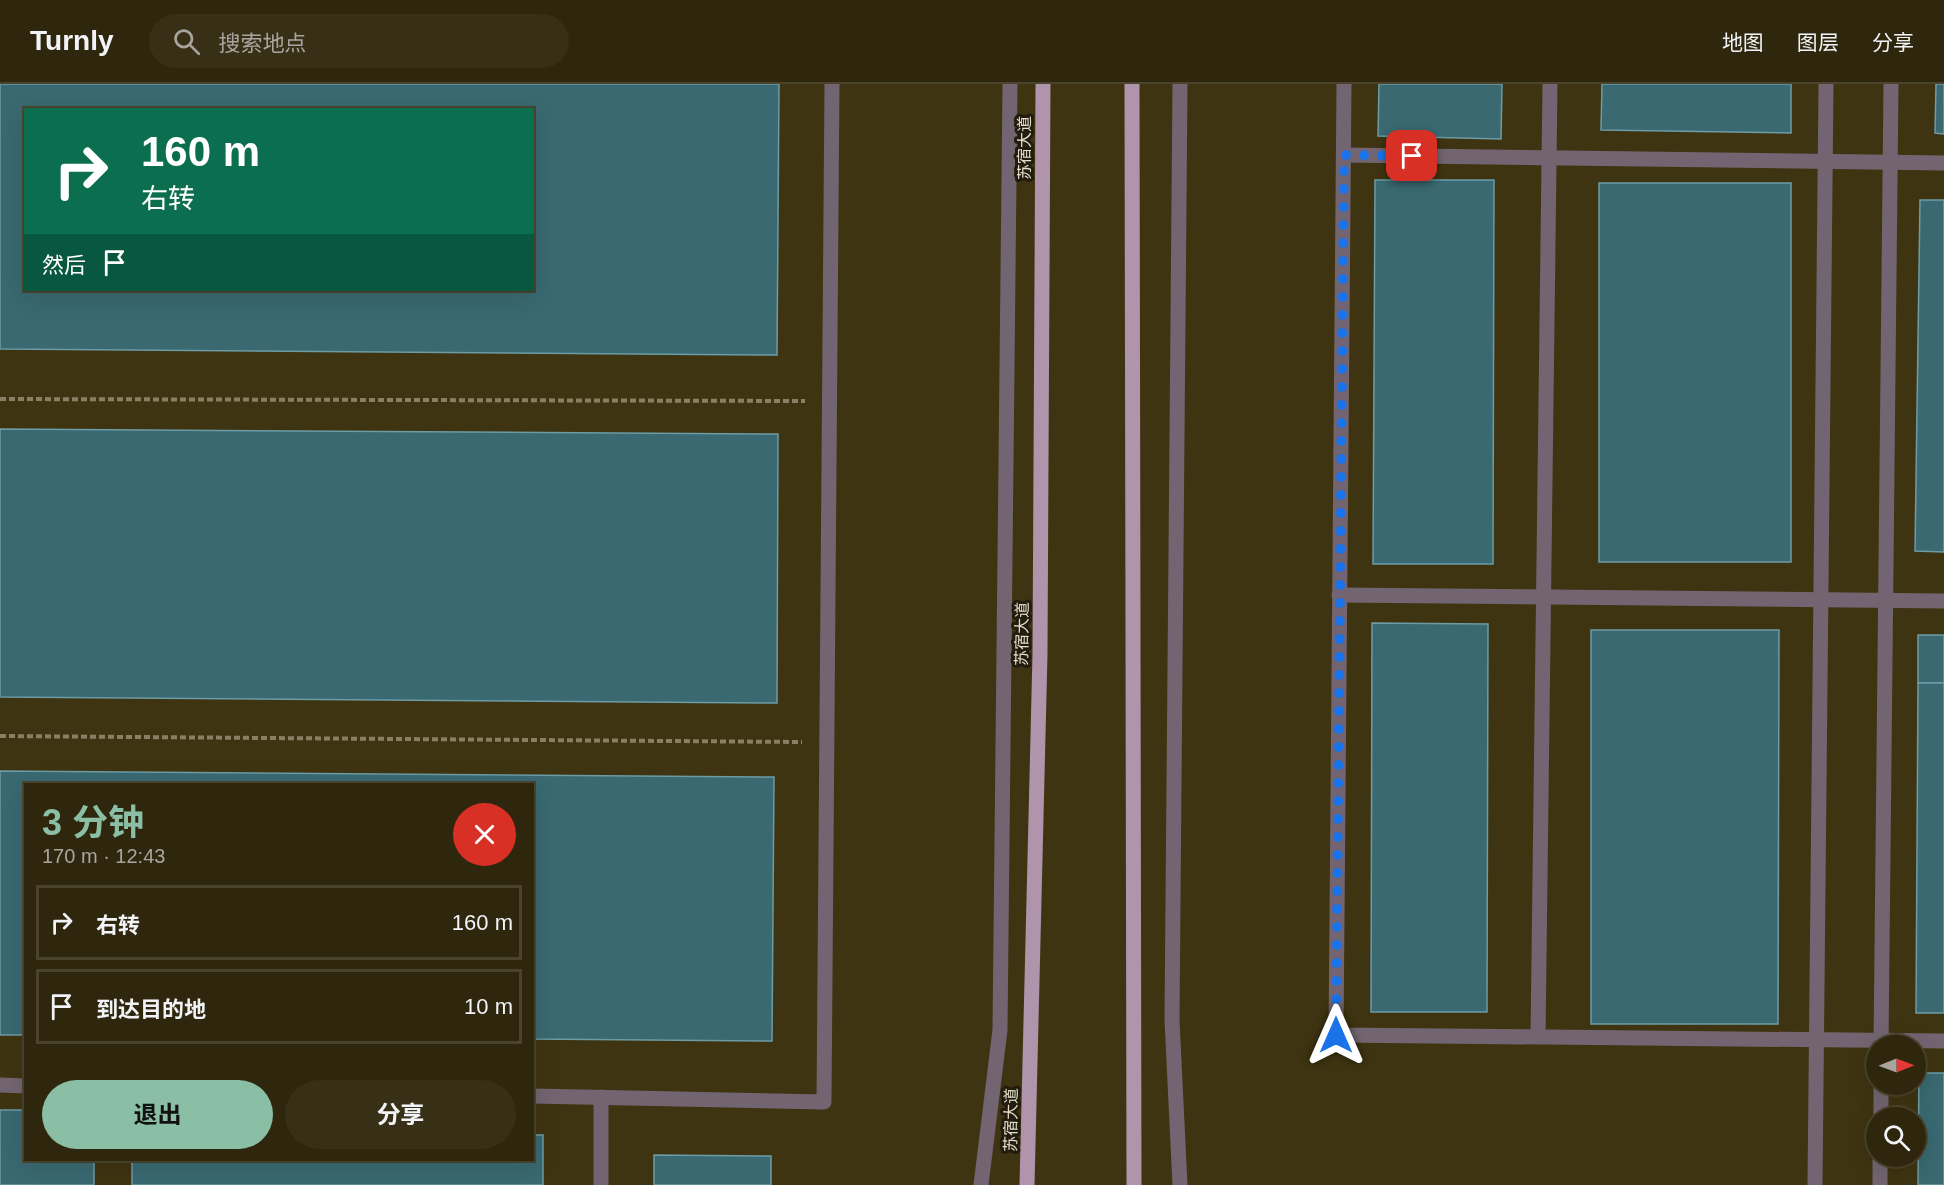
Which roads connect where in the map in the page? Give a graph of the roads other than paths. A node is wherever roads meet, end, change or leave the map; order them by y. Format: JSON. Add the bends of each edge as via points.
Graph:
{"nodes":[{"id":1,"x":832,"y":84,"type":"edge"},
{"id":2,"x":1010,"y":84,"type":"edge"},
{"id":3,"x":1043,"y":84,"type":"edge"},
{"id":4,"x":1132,"y":84,"type":"edge"},
{"id":5,"x":1180,"y":84,"type":"edge"},
{"id":6,"x":1344,"y":84,"type":"edge"},
{"id":7,"x":1550,"y":84,"type":"edge"},
{"id":8,"x":1826,"y":84,"type":"edge"},
{"id":9,"x":1891,"y":84,"type":"edge"},
{"id":10,"x":1344,"y":155,"type":"junction"},
{"id":11,"x":1549,"y":158,"type":"junction"},
{"id":12,"x":1825,"y":162,"type":"junction"},
{"id":13,"x":1890,"y":162,"type":"junction"},
{"id":14,"x":1944,"y":163,"type":"edge"},
{"id":15,"x":1339,"y":595,"type":"junction"},
{"id":16,"x":1544,"y":597,"type":"junction"},
{"id":17,"x":1821,"y":600,"type":"junction"},
{"id":18,"x":1886,"y":600,"type":"junction"},
{"id":19,"x":1944,"y":600,"type":"edge"},
{"id":20,"x":1881,"y":1035,"type":"edge"},
{"id":21,"x":1538,"y":1037,"type":"junction"},
{"id":22,"x":1817,"y":1040,"type":"junction"},
{"id":23,"x":1944,"y":1041,"type":"edge"},
{"id":24,"x":1866,"y":1042,"type":"edge"},
{"id":25,"x":1926,"y":1042,"type":"edge"},
{"id":26,"x":0,"y":1086,"type":"edge"},
{"id":27,"x":24,"y":1086,"type":"edge"},
{"id":28,"x":534,"y":1096,"type":"edge"},
{"id":29,"x":602,"y":1097,"type":"junction"},
{"id":30,"x":1880,"y":1167,"type":"edge"},
{"id":31,"x":602,"y":1185,"type":"edge"},
{"id":32,"x":981,"y":1185,"type":"edge"},
{"id":33,"x":1027,"y":1185,"type":"edge"},
{"id":34,"x":1134,"y":1185,"type":"edge"},
{"id":35,"x":1180,"y":1185,"type":"edge"},
{"id":36,"x":1815,"y":1185,"type":"edge"},
{"id":37,"x":1880,"y":1185,"type":"edge"}],
"edges":[{"from":1,"to":29,"type":"lane","via":[[824,1102]]},
{"from":2,"to":32,"type":"lane","via":[[1000,1030]]},
{"from":3,"to":33,"type":"main road","name":"苏宿大道","via":[[1039,666]]},
{"from":4,"to":34,"type":"main road"},
{"from":5,"to":35,"type":"lane","via":[[1172,1020]]},
{"from":6,"to":10,"type":"lane"},
{"from":7,"to":11,"type":"lane"},
{"from":8,"to":12,"type":"lane"},
{"from":9,"to":13,"type":"lane"},
{"from":10,"to":11,"type":"lane"},
{"from":10,"to":15,"type":"lane"},
{"from":11,"to":12,"type":"lane"},
{"from":11,"to":16,"type":"lane"},
{"from":12,"to":13,"type":"lane"},
{"from":12,"to":17,"type":"lane"},
{"from":13,"to":14,"type":"lane"},
{"from":13,"to":18,"type":"lane"},
{"from":15,"to":16,"type":"lane"},
{"from":15,"to":21,"type":"lane","via":[[1336,1035]]},
{"from":16,"to":17,"type":"lane"},
{"from":16,"to":21,"type":"lane"},
{"from":17,"to":18,"type":"lane"},
{"from":17,"to":22,"type":"lane"},
{"from":18,"to":19,"type":"lane"},
{"from":18,"to":20,"type":"lane"},
{"from":21,"to":22,"type":"lane"},
{"from":22,"to":24,"type":"lane"},
{"from":22,"to":36,"type":"lane"},
{"from":23,"to":25,"type":"lane"},
{"from":26,"to":27,"type":"lane"},
{"from":28,"to":29,"type":"lane"},
{"from":29,"to":31,"type":"lane"},
{"from":30,"to":37,"type":"lane"}]}
